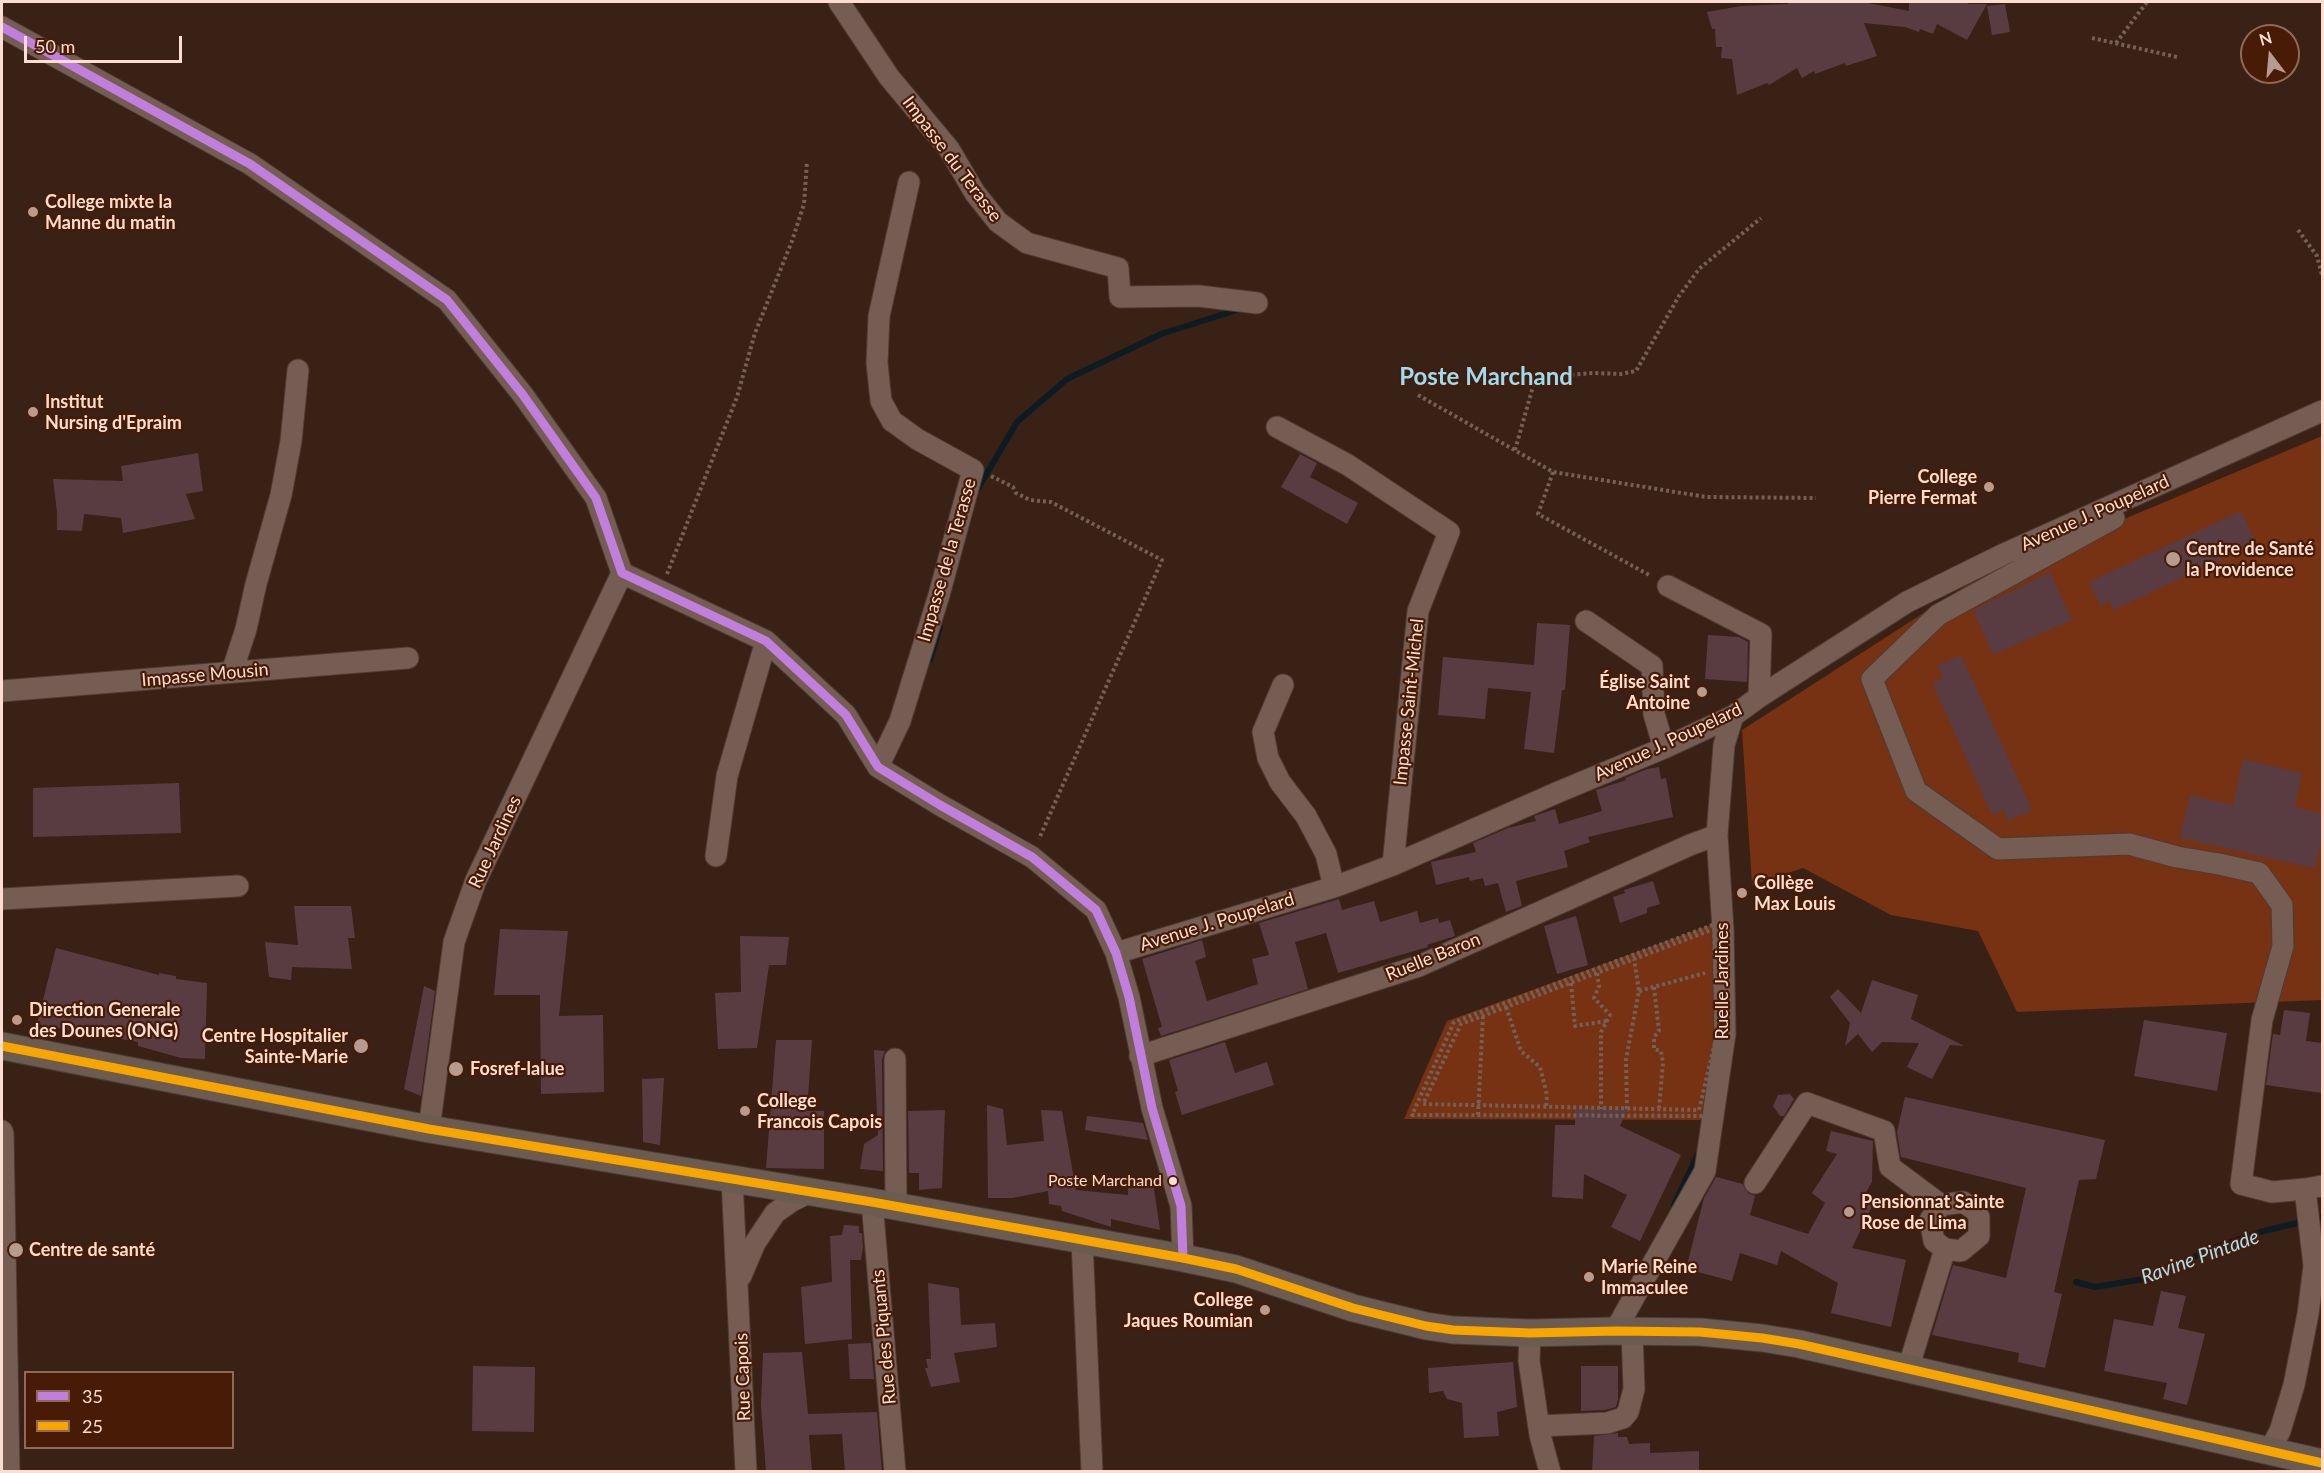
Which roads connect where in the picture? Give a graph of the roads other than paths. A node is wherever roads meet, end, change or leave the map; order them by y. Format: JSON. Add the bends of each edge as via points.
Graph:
{"nodes":[{"id":1,"x":838,"y":2,"type":"edge"},
{"id":2,"x":2,"y":27,"type":"edge"},
{"id":3,"x":909,"y":182,"type":"dead end"},
{"id":4,"x":1257,"y":303,"type":"dead end"},
{"id":5,"x":298,"y":370,"type":"dead end"},
{"id":6,"x":2322,"y":411,"type":"edge"},
{"id":7,"x":1277,"y":427,"type":"dead end"},
{"id":8,"x":2234,"y":451,"type":"junction"},
{"id":9,"x":622,"y":573,"type":"junction"},
{"id":10,"x":1668,"y":586,"type":"road end"},
{"id":11,"x":1586,"y":621,"type":"dead end"},
{"id":12,"x":766,"y":641,"type":"junction"},
{"id":13,"x":408,"y":658,"type":"dead end"},
{"id":14,"x":231,"y":672,"type":"junction"},
{"id":15,"x":1283,"y":686,"type":"dead end"},
{"id":16,"x":2,"y":691,"type":"edge"},
{"id":17,"x":1759,"y":697,"type":"junction"},
{"id":18,"x":1733,"y":716,"type":"junction"},
{"id":19,"x":1664,"y":748,"type":"junction"},
{"id":20,"x":878,"y":767,"type":"junction"},
{"id":21,"x":1717,"y":835,"type":"junction"},
{"id":22,"x":716,"y":856,"type":"dead end"},
{"id":23,"x":1393,"y":865,"type":"junction"},
{"id":24,"x":238,"y":886,"type":"dead end"},
{"id":25,"x":1334,"y":886,"type":"junction"},
{"id":26,"x":2,"y":899,"type":"edge"},
{"id":27,"x":1116,"y":952,"type":"junction"},
{"id":28,"x":2,"y":1046,"type":"edge"},
{"id":29,"x":1140,"y":1056,"type":"junction"},
{"id":30,"x":895,"y":1059,"type":"dead end"},
{"id":31,"x":429,"y":1129,"type":"junction"},
{"id":32,"x":2,"y":1131,"type":"edge"},
{"id":33,"x":732,"y":1179,"type":"junction"},
{"id":34,"x":1755,"y":1183,"type":"dead end"},
{"id":35,"x":810,"y":1192,"type":"junction"},
{"id":36,"x":2311,"y":1192,"type":"edge"},
{"id":37,"x":884,"y":1204,"type":"junction"},
{"id":38,"x":1941,"y":1205,"type":"junction"},
{"id":39,"x":1082,"y":1240,"type":"junction"},
{"id":40,"x":1945,"y":1249,"type":"junction"},
{"id":41,"x":1183,"y":1258,"type":"junction"},
{"id":42,"x":739,"y":1283,"type":"junction"},
{"id":43,"x":1624,"y":1331,"type":"junction"},
{"id":44,"x":1530,"y":1333,"type":"junction"},
{"id":45,"x":1908,"y":1370,"type":"junction"},
{"id":46,"x":1539,"y":1426,"type":"junction"},
{"id":47,"x":2270,"y":1450,"type":"junction"},
{"id":48,"x":2322,"y":1463,"type":"edge"},
{"id":49,"x":9,"y":1472,"type":"edge"},
{"id":50,"x":746,"y":1472,"type":"edge"},
{"id":51,"x":896,"y":1472,"type":"edge"},
{"id":52,"x":1092,"y":1472,"type":"edge"},
{"id":53,"x":1550,"y":1472,"type":"edge"}],
"edges":[{"from":1,"to":4,"type":"street","name":"Impasse du Terasse","via":[[889,77],[950,149],[975,193],[998,222],[1028,243],[1118,267],[1120,297],[1199,296]]},
{"from":2,"to":9,"type":"street","via":[[250,164],[447,300],[523,395],[596,498]]},
{"from":3,"to":20,"type":"street","name":"Impasse de la Terasse","via":[[879,316],[877,363],[881,401],[892,421],[973,470],[900,721]]},
{"from":5,"to":14,"type":"street","via":[[281,495]]},
{"from":6,"to":8,"type":"street","name":"Avenue J. Poupelard"},
{"from":7,"to":23,"type":"street","name":"Impasse Saint-Michel","via":[[1348,465],[1449,532],[1419,611]]},
{"from":8,"to":17,"type":"street","name":"Avenue J. Poupelard","via":[[1907,602]]},
{"from":8,"to":36,"type":"street","via":[[1938,615],[1872,679],[1916,791],[1998,849],[2129,844],[2259,873],[2282,905],[2283,946],[2262,1020],[2241,1184],[2272,1191]]},
{"from":9,"to":12,"type":"street"},
{"from":9,"to":31,"type":"street","name":"Rue Jardines","via":[[476,880],[454,942]]},
{"from":10,"to":17,"type":"street","via":[[1761,634]]},
{"from":11,"to":19,"type":"street","via":[[1653,666],[1654,714]]},
{"from":12,"to":20,"type":"street","via":[[846,715]]},
{"from":12,"to":22,"type":"street","via":[[727,776]]},
{"from":13,"to":14,"type":"street","name":"Impasse Mousin"},
{"from":14,"to":16,"type":"street","name":"Impasse Mousin"},
{"from":15,"to":25,"type":"street","via":[[1263,732],[1268,758],[1326,854]]},
{"from":17,"to":18,"type":"street","name":"Avenue J. Poupelard"},
{"from":18,"to":19,"type":"street","name":"Avenue J. Poupelard"},
{"from":18,"to":21,"type":"street","name":"Ruelle Jardines","via":[[1724,745]]},
{"from":19,"to":23,"type":"street","name":"Avenue J. Poupelard"},
{"from":20,"to":27,"type":"street","via":[[1032,856],[1096,910]]},
{"from":21,"to":29,"type":"street","name":"Ruelle Baron","via":[[1419,966]]},
{"from":21,"to":43,"type":"street","name":"Ruelle Jardines","via":[[1725,1034],[1705,1171]]},
{"from":23,"to":25,"type":"street","name":"Avenue J. Poupelard"},
{"from":24,"to":26,"type":"street"},
{"from":25,"to":27,"type":"street","name":"Avenue J. Poupelard"},
{"from":27,"to":29,"type":"street"},
{"from":28,"to":31,"type":"main road"},
{"from":29,"to":41,"type":"street","via":[[1181,1206]]},
{"from":30,"to":37,"type":"street","name":"Rue des Piquants"},
{"from":31,"to":33,"type":"main road"},
{"from":32,"to":49,"type":"street"},
{"from":33,"to":35,"type":"main road"},
{"from":33,"to":42,"type":"street","name":"Rue Capois"},
{"from":34,"to":38,"type":"street","via":[[1807,1103],[1884,1131],[1890,1167]]},
{"from":35,"to":37,"type":"main road"},
{"from":35,"to":42,"type":"street","name":"Rue Capois","via":[[784,1206],[765,1226]]},
{"from":36,"to":47,"type":"street","via":[[2314,1266],[2308,1314],[2294,1385]]},
{"from":37,"to":39,"type":"main road"},
{"from":37,"to":51,"type":"street","name":"Rue des Piquants"},
{"from":38,"to":40,"type":"street","via":[[1930,1220],[1934,1241]]},
{"from":38,"to":40,"type":"street","via":[[1963,1202],[1979,1217],[1979,1236],[1961,1251]]},
{"from":39,"to":41,"type":"main road"},
{"from":39,"to":52,"type":"street"},
{"from":40,"to":45,"type":"street"},
{"from":41,"to":44,"type":"main road","via":[[1236,1269],[1416,1324],[1453,1330]]},
{"from":42,"to":50,"type":"street","name":"Rue Capois"},
{"from":43,"to":44,"type":"main road"},
{"from":43,"to":45,"type":"main road","via":[[1762,1338]]},
{"from":43,"to":46,"type":"street","via":[[1634,1389],[1628,1413],[1607,1423]]},
{"from":44,"to":46,"type":"street","via":[[1529,1361]]},
{"from":45,"to":47,"type":"main road"},
{"from":46,"to":53,"type":"street"},
{"from":47,"to":48,"type":"main road"}]}
